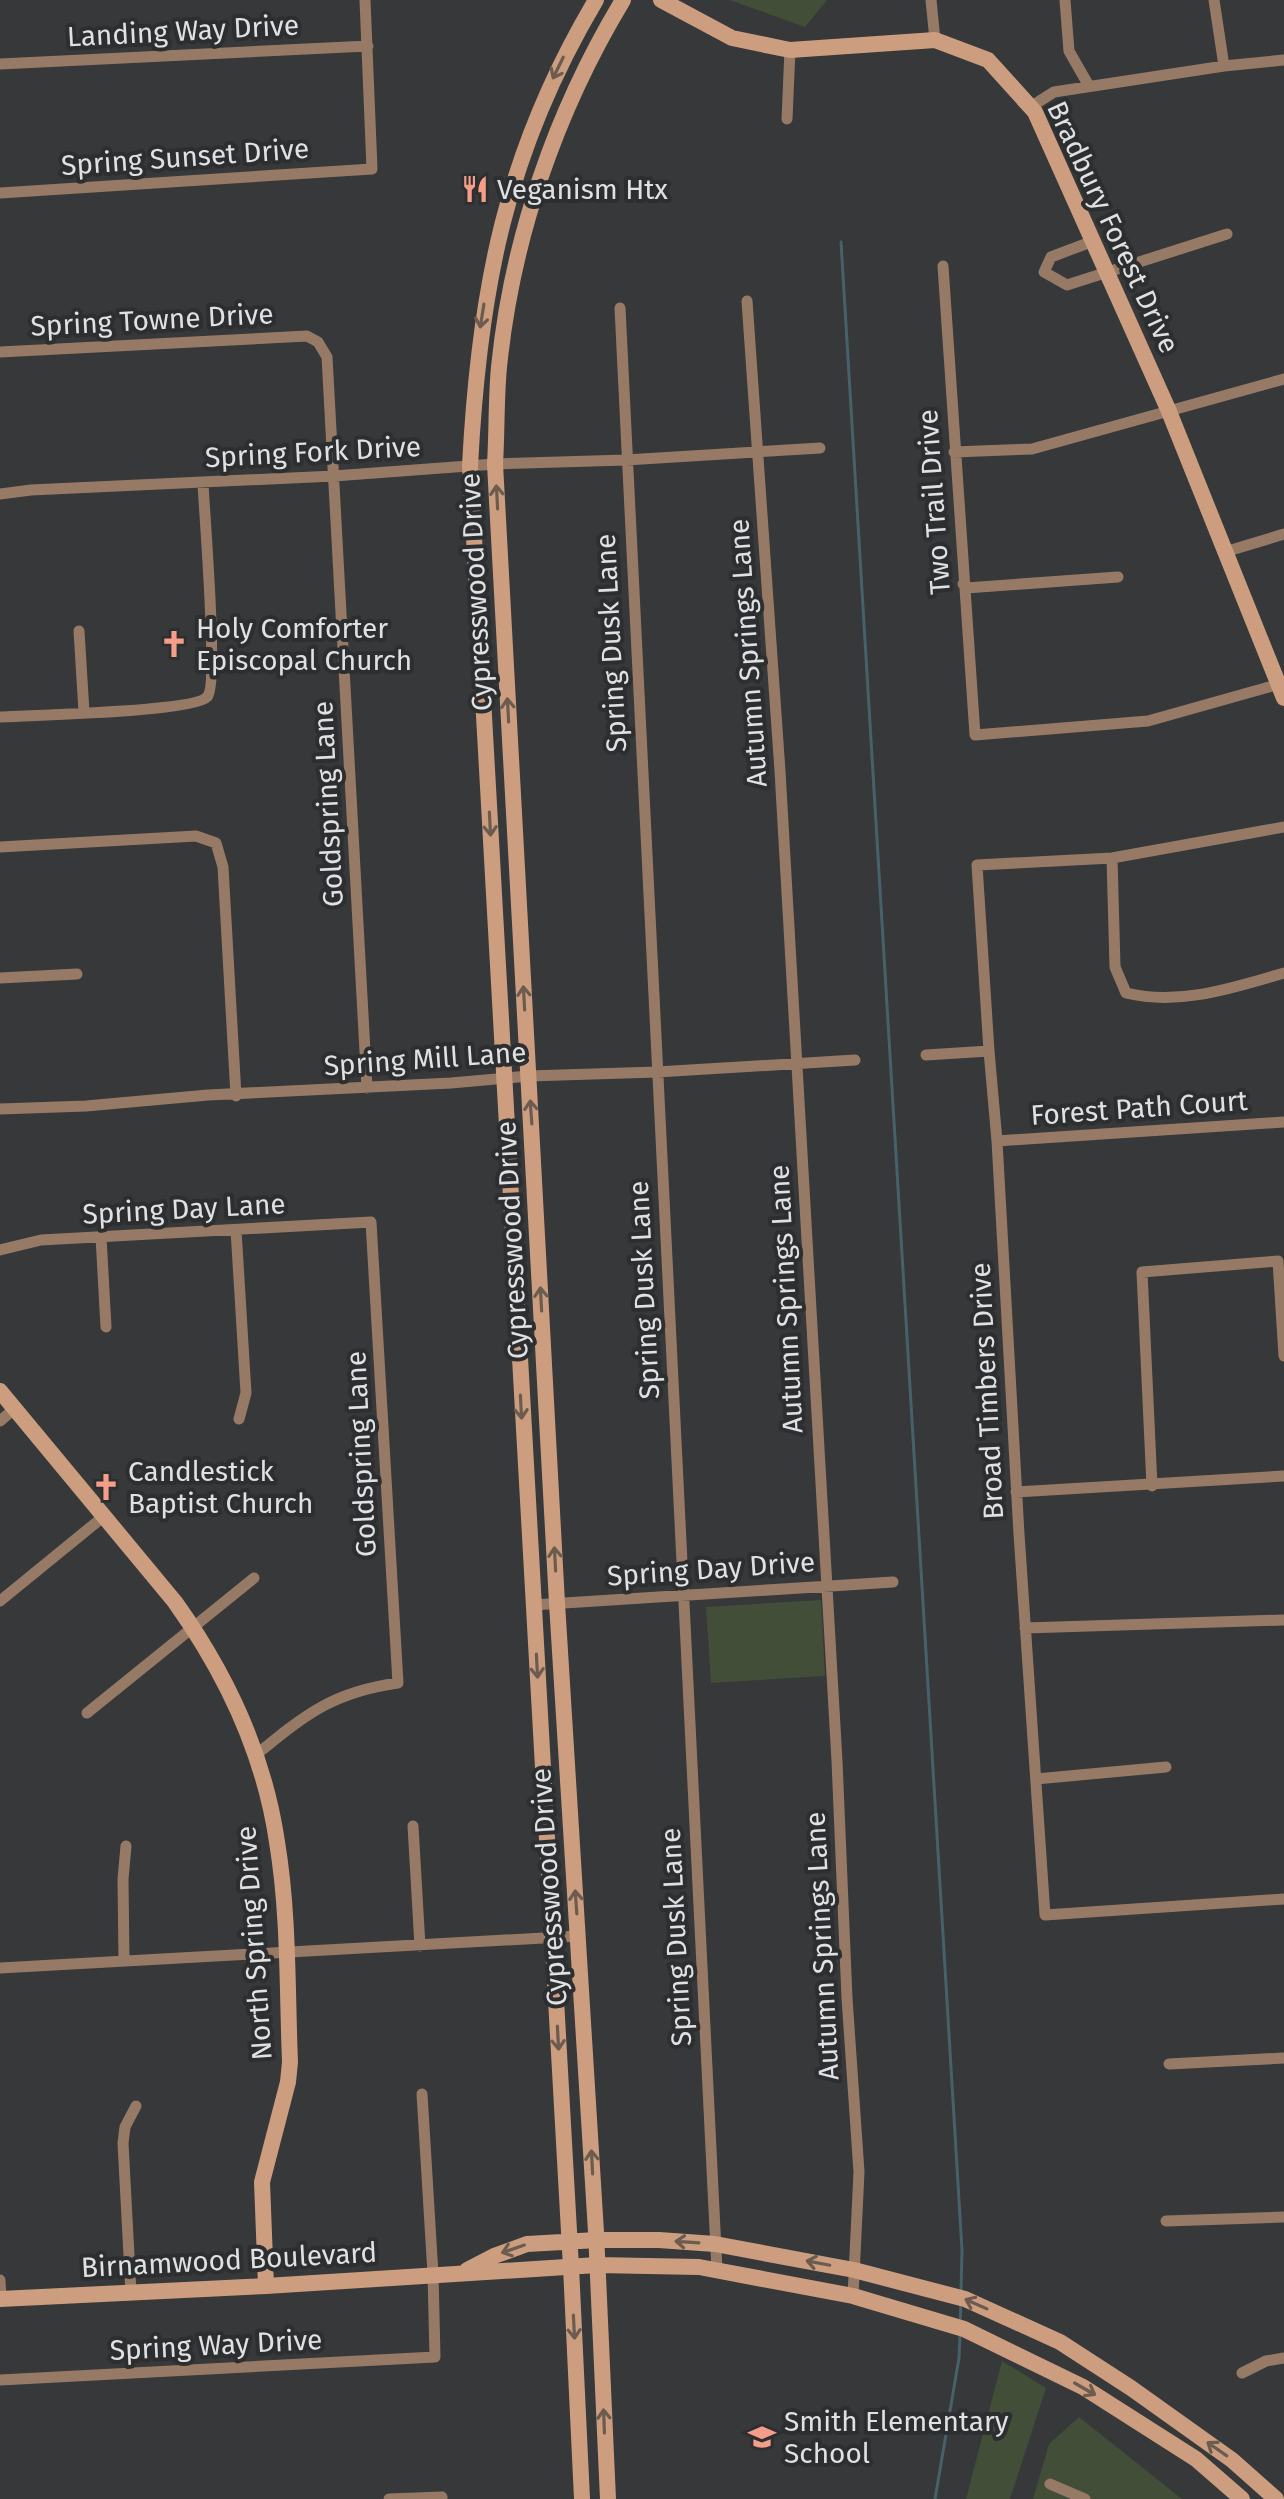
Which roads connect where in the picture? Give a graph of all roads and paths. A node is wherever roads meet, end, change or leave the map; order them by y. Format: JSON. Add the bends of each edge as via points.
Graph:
{"nodes":[{"id":1,"x":365,"y":0,"type":"edge"},
{"id":2,"x":596,"y":0,"type":"edge"},
{"id":3,"x":623,"y":0,"type":"edge"},
{"id":4,"x":661,"y":0,"type":"edge"},
{"id":5,"x":931,"y":0,"type":"edge"},
{"id":6,"x":1065,"y":0,"type":"edge"},
{"id":7,"x":1214,"y":0,"type":"edge"},
{"id":8,"x":935,"y":40,"type":"junction"},
{"id":9,"x":368,"y":46,"type":"junction"},
{"id":10,"x":790,"y":50,"type":"junction"},
{"id":11,"x":1284,"y":60,"type":"edge"},
{"id":12,"x":0,"y":64,"type":"edge"},
{"id":13,"x":1224,"y":66,"type":"junction"},
{"id":14,"x":1089,"y":86,"type":"junction"},
{"id":15,"x":1035,"y":112,"type":"junction"},
{"id":16,"x":787,"y":119,"type":"dead end"},
{"id":17,"x":0,"y":193,"type":"edge"},
{"id":18,"x":506,"y":206,"type":"junction"},
{"id":19,"x":530,"y":212,"type":"junction"},
{"id":20,"x":1227,"y":234,"type":"dead end"},
{"id":21,"x":1096,"y":244,"type":"junction"},
{"id":22,"x":943,"y":266,"type":"dead end"},
{"id":23,"x":1108,"y":271,"type":"junction"},
{"id":24,"x":747,"y":301,"type":"dead end"},
{"id":25,"x":620,"y":308,"type":"dead end"},
{"id":26,"x":307,"y":336,"type":"joint"},
{"id":27,"x":0,"y":352,"type":"edge"},
{"id":28,"x":1284,"y":379,"type":"edge"},
{"id":29,"x":1168,"y":409,"type":"junction"},
{"id":30,"x":820,"y":448,"type":"dead end"},
{"id":31,"x":759,"y":452,"type":"junction"},
{"id":32,"x":954,"y":452,"type":"junction"},
{"id":33,"x":626,"y":460,"type":"junction"},
{"id":34,"x":495,"y":464,"type":"junction"},
{"id":35,"x":470,"y":466,"type":"junction"},
{"id":36,"x":334,"y":476,"type":"junction"},
{"id":37,"x":203,"y":483,"type":"junction"},
{"id":38,"x":0,"y":494,"type":"edge"},
{"id":39,"x":1284,"y":534,"type":"edge"},
{"id":40,"x":1226,"y":556,"type":"junction"},
{"id":41,"x":1118,"y":577,"type":"dead end"},
{"id":42,"x":963,"y":584,"type":"junction"},
{"id":43,"x":79,"y":631,"type":"dead end"},
{"id":44,"x":1282,"y":689,"type":"edge"},
{"id":45,"x":84,"y":712,"type":"junction"},
{"id":46,"x":0,"y":717,"type":"edge"},
{"id":47,"x":486,"y":762,"type":"junction"},
{"id":48,"x":511,"y":762,"type":"junction"},
{"id":49,"x":1284,"y":827,"type":"edge"},
{"id":50,"x":0,"y":847,"type":"edge"},
{"id":51,"x":1112,"y":858,"type":"junction"},
{"id":52,"x":1284,"y":973,"type":"edge"},
{"id":53,"x":77,"y":974,"type":"dead end"},
{"id":54,"x":0,"y":978,"type":"edge"},
{"id":55,"x":989,"y":1051,"type":"junction"},
{"id":56,"x":926,"y":1055,"type":"dead end"},
{"id":57,"x":855,"y":1060,"type":"dead end"},
{"id":58,"x":797,"y":1064,"type":"junction"},
{"id":59,"x":657,"y":1072,"type":"junction"},
{"id":60,"x":529,"y":1076,"type":"junction"},
{"id":61,"x":503,"y":1077,"type":"junction"},
{"id":62,"x":367,"y":1088,"type":"junction"},
{"id":63,"x":236,"y":1096,"type":"junction"},
{"id":64,"x":0,"y":1109,"type":"edge"},
{"id":65,"x":1284,"y":1122,"type":"edge"},
{"id":66,"x":997,"y":1141,"type":"junction"},
{"id":67,"x":371,"y":1222,"type":"joint"},
{"id":68,"x":236,"y":1230,"type":"junction"},
{"id":69,"x":101,"y":1237,"type":"junction"},
{"id":70,"x":0,"y":1250,"type":"edge"},
{"id":71,"x":106,"y":1327,"type":"dead end"},
{"id":72,"x":543,"y":1339,"type":"junction"},
{"id":73,"x":517,"y":1342,"type":"junction"},
{"id":74,"x":1284,"y":1356,"type":"edge"},
{"id":75,"x":0,"y":1391,"type":"edge"},
{"id":76,"x":14,"y":1409,"type":"junction"},
{"id":77,"x":239,"y":1419,"type":"dead end"},
{"id":78,"x":0,"y":1421,"type":"edge"},
{"id":79,"x":1284,"y":1476,"type":"edge"},
{"id":80,"x":1152,"y":1486,"type":"junction"},
{"id":81,"x":1016,"y":1492,"type":"junction"},
{"id":82,"x":103,"y":1517,"type":"junction"},
{"id":83,"x":254,"y":1578,"type":"dead end"},
{"id":84,"x":893,"y":1582,"type":"dead end"},
{"id":85,"x":828,"y":1586,"type":"junction"},
{"id":86,"x":683,"y":1597,"type":"junction"},
{"id":87,"x":0,"y":1601,"type":"edge"},
{"id":88,"x":557,"y":1603,"type":"junction"},
{"id":89,"x":533,"y":1605,"type":"junction"},
{"id":90,"x":1284,"y":1620,"type":"edge"},
{"id":91,"x":193,"y":1628,"type":"junction"},
{"id":92,"x":1025,"y":1628,"type":"junction"},
{"id":93,"x":87,"y":1713,"type":"dead end"},
{"id":94,"x":256,"y":1755,"type":"junction"},
{"id":95,"x":1166,"y":1767,"type":"dead end"},
{"id":96,"x":1036,"y":1779,"type":"junction"},
{"id":97,"x":413,"y":1826,"type":"dead end"},
{"id":98,"x":126,"y":1846,"type":"dead end"},
{"id":99,"x":1284,"y":1899,"type":"edge"},
{"id":100,"x":579,"y":1936,"type":"junction"},
{"id":101,"x":552,"y":1937,"type":"junction"},
{"id":102,"x":420,"y":1946,"type":"junction"},
{"id":103,"x":285,"y":1953,"type":"junction"},
{"id":104,"x":124,"y":1961,"type":"junction"},
{"id":105,"x":0,"y":1968,"type":"edge"},
{"id":106,"x":1284,"y":2058,"type":"edge"},
{"id":107,"x":1169,"y":2064,"type":"dead end"},
{"id":108,"x":422,"y":2094,"type":"dead end"},
{"id":109,"x":136,"y":2106,"type":"dead end"},
{"id":110,"x":1284,"y":2217,"type":"edge"},
{"id":111,"x":1166,"y":2221,"type":"dead end"},
{"id":112,"x":597,"y":2240,"type":"junction"},
{"id":113,"x":570,"y":2241,"type":"junction"},
{"id":114,"x":715,"y":2244,"type":"junction"},
{"id":115,"x":597,"y":2265,"type":"junction"},
{"id":116,"x":571,"y":2267,"type":"junction"},
{"id":117,"x":717,"y":2270,"type":"junction"},
{"id":118,"x":854,"y":2270,"type":"junction"},
{"id":119,"x":461,"y":2273,"type":"junction"},
{"id":120,"x":433,"y":2274,"type":"junction"},
{"id":121,"x":0,"y":2280,"type":"edge"},
{"id":122,"x":266,"y":2286,"type":"junction"},
{"id":123,"x":131,"y":2293,"type":"junction"},
{"id":124,"x":853,"y":2296,"type":"junction"},
{"id":125,"x":0,"y":2299,"type":"edge"},
{"id":126,"x":1284,"y":2358,"type":"edge"},
{"id":127,"x":1242,"y":2373,"type":"dead end"},
{"id":128,"x":0,"y":2380,"type":"edge"},
{"id":129,"x":605,"y":2453,"type":"junction"},
{"id":130,"x":580,"y":2454,"type":"junction"},
{"id":131,"x":1050,"y":2484,"type":"dead end"},
{"id":132,"x":442,"y":2498,"type":"edge"},
{"id":133,"x":389,"y":2499,"type":"edge"},
{"id":134,"x":582,"y":2499,"type":"edge"},
{"id":135,"x":608,"y":2499,"type":"edge"},
{"id":136,"x":1085,"y":2499,"type":"edge"},
{"id":137,"x":1242,"y":2499,"type":"edge"},
{"id":138,"x":1276,"y":2499,"type":"edge"}],
"edges":[{"from":1,"to":9,"type":"street"},
{"from":2,"to":18,"type":"main road","name":"Cypresswood Drive","one_way":true,"via":[[536,117]]},
{"from":3,"to":19,"type":"main road","name":"Cypresswood Drive","via":[[573,94]]},
{"from":4,"to":10,"type":"main road","name":"Bradbury Forest Drive","via":[[732,38]]},
{"from":5,"to":8,"type":"street"},
{"from":6,"to":14,"type":"street","via":[[1069,51]]},
{"from":7,"to":13,"type":"street"},
{"from":8,"to":10,"type":"main road","name":"Bradbury Forest Drive"},
{"from":8,"to":15,"type":"main road","name":"Bradbury Forest Drive","via":[[988,60]]},
{"from":9,"to":12,"type":"street","name":"Landing Way Drive"},
{"from":9,"to":17,"type":"street","name":"Spring Sunset Drive","via":[[372,169]]},
{"from":10,"to":16,"type":"street"},
{"from":11,"to":13,"type":"street"},
{"from":13,"to":14,"type":"street"},
{"from":14,"to":15,"type":"street","via":[[1054,92],[1035,104]]},
{"from":15,"to":21,"type":"main road","name":"Bradbury Forest Drive"},
{"from":18,"to":19,"type":"main road"},
{"from":18,"to":35,"type":"main road","name":"Cypresswood Drive","one_way":true,"via":[[480,332]]},
{"from":19,"to":34,"type":"main road","name":"Cypresswood Drive","via":[[499,368]]},
{"from":20,"to":23,"type":"street"},
{"from":21,"to":23,"type":"main road","name":"Bradbury Forest Drive"},
{"from":21,"to":23,"type":"street","via":[[1051,257],[1044,272],[1067,285]]},
{"from":22,"to":32,"type":"street","name":"Two Trail Drive"},
{"from":23,"to":29,"type":"main road","name":"Bradbury Forest Drive"},
{"from":24,"to":31,"type":"street","name":"Autumn Springs Lane"},
{"from":25,"to":33,"type":"street","name":"Spring Dusk Lane"},
{"from":26,"to":27,"type":"street","name":"Spring Towne Drive"},
{"from":26,"to":36,"type":"street","name":"Goldspring Lane","via":[[327,357]]},
{"from":28,"to":29,"type":"street"},
{"from":29,"to":32,"type":"street","via":[[1032,449]]},
{"from":29,"to":40,"type":"main road","name":"Bradbury Forest Drive"},
{"from":30,"to":31,"type":"street","name":"Spring Fork Drive"},
{"from":31,"to":33,"type":"street","name":"Spring Fork Drive"},
{"from":31,"to":58,"type":"street","name":"Autumn Springs Lane"},
{"from":32,"to":42,"type":"street","name":"Two Trail Drive"},
{"from":33,"to":34,"type":"street","name":"Spring Fork Drive"},
{"from":33,"to":59,"type":"street","name":"Spring Dusk Lane"},
{"from":34,"to":35,"type":"street","name":"Spring Fork Drive"},
{"from":48,"to":34,"type":"main road","name":"Cypresswood Drive","one_way":true},
{"from":35,"to":36,"type":"street","name":"Spring Fork Drive"},
{"from":35,"to":47,"type":"main road","name":"Cypresswood Drive"},
{"from":36,"to":37,"type":"street","name":"Spring Fork Drive"},
{"from":36,"to":62,"type":"street","name":"Goldspring Lane"},
{"from":37,"to":38,"type":"street","name":"Spring Fork Drive"},
{"from":37,"to":45,"type":"street","via":[[211,690],[197,703]]},
{"from":39,"to":40,"type":"street"},
{"from":40,"to":44,"type":"main road","name":"Bradbury Forest Drive"},
{"from":41,"to":42,"type":"street","via":[[966,588]]},
{"from":42,"to":44,"type":"street","name":"Two Trail Drive","via":[[975,735],[1148,721]]},
{"from":43,"to":45,"type":"street"},
{"from":45,"to":46,"type":"street"},
{"from":47,"to":48,"type":"main road"},
{"from":47,"to":61,"type":"main road","name":"Cypresswood Drive","one_way":true},
{"from":60,"to":48,"type":"main road","name":"Cypresswood Drive","one_way":true},
{"from":49,"to":51,"type":"street"},
{"from":50,"to":63,"type":"street","via":[[196,836],[216,843],[223,867]]},
{"from":51,"to":52,"type":"street","via":[[1115,967],[1126,993],[1150,999],[1209,994]]},
{"from":51,"to":55,"type":"street","name":"Broad Timbers Drive","via":[[977,865]]},
{"from":53,"to":54,"type":"street"},
{"from":55,"to":56,"type":"street"},
{"from":55,"to":66,"type":"street","name":"Broad Timbers Drive"},
{"from":57,"to":58,"type":"street","name":"Spring Mill Lane"},
{"from":58,"to":59,"type":"street","name":"Spring Mill Lane"},
{"from":58,"to":85,"type":"street","name":"Autumn Springs Lane"},
{"from":59,"to":60,"type":"street","name":"Spring Mill Lane"},
{"from":59,"to":86,"type":"street","name":"Spring Dusk Lane"},
{"from":60,"to":61,"type":"street","name":"Spring Mill Lane"},
{"from":72,"to":60,"type":"main road","name":"Cypresswood Drive","one_way":true},
{"from":61,"to":62,"type":"street","name":"Spring Mill Lane"},
{"from":61,"to":73,"type":"main road","name":"Cypresswood Drive"},
{"from":62,"to":63,"type":"street","name":"Spring Mill Lane"},
{"from":63,"to":64,"type":"street","name":"Spring Mill Lane"},
{"from":65,"to":66,"type":"street","name":"Forest Path Court"},
{"from":66,"to":81,"type":"street","name":"Broad Timbers Drive"},
{"from":67,"to":68,"type":"street","name":"Spring Day Lane"},
{"from":67,"to":94,"type":"street","name":"Goldspring Lane","via":[[398,1683],[357,1690],[324,1704]]},
{"from":68,"to":69,"type":"street","name":"Spring Day Lane"},
{"from":68,"to":77,"type":"street","via":[[246,1393]]},
{"from":69,"to":70,"type":"street","name":"Spring Day Lane","via":[[41,1240]]},
{"from":69,"to":71,"type":"street"},
{"from":72,"to":73,"type":"main road"},
{"from":88,"to":72,"type":"main road","name":"Cypresswood Drive","one_way":true},
{"from":73,"to":89,"type":"main road","name":"Cypresswood Drive","one_way":true},
{"from":74,"to":80,"type":"street","via":[[1278,1261],[1142,1272]]},
{"from":75,"to":76,"type":"main road","name":"North Spring Drive"},
{"from":76,"to":78,"type":"street"},
{"from":76,"to":82,"type":"main road","name":"North Spring Drive"},
{"from":79,"to":80,"type":"street"},
{"from":80,"to":81,"type":"street"},
{"from":81,"to":92,"type":"street","name":"Broad Timbers Drive"},
{"from":82,"to":87,"type":"street"},
{"from":82,"to":91,"type":"main road","name":"North Spring Drive"},
{"from":83,"to":91,"type":"street"},
{"from":84,"to":85,"type":"street","name":"Spring Day Drive"},
{"from":85,"to":86,"type":"street","name":"Spring Day Drive"},
{"from":85,"to":118,"type":"street","name":"Autumn Springs Lane","via":[[859,2172]]},
{"from":86,"to":88,"type":"street","name":"Spring Day Drive"},
{"from":86,"to":114,"type":"street","name":"Spring Dusk Lane"},
{"from":88,"to":89,"type":"street","name":"Spring Day Drive"},
{"from":100,"to":88,"type":"main road","name":"Cypresswood Drive","one_way":true},
{"from":89,"to":101,"type":"main road","name":"Cypresswood Drive","one_way":true},
{"from":90,"to":92,"type":"street"},
{"from":91,"to":93,"type":"street"},
{"from":91,"to":94,"type":"main road","name":"North Spring Drive","via":[[231,1691]]},
{"from":92,"to":96,"type":"street","name":"Broad Timbers Drive"},
{"from":94,"to":103,"type":"main road","name":"North Spring Drive","via":[[278,1842]]},
{"from":95,"to":96,"type":"street"},
{"from":96,"to":99,"type":"street","name":"Broad Timbers Drive","via":[[1045,1915]]},
{"from":97,"to":102,"type":"street"},
{"from":98,"to":104,"type":"street"},
{"from":100,"to":101,"type":"street"},
{"from":112,"to":100,"type":"main road","name":"Cypresswood Drive","one_way":true},
{"from":101,"to":102,"type":"street"},
{"from":101,"to":113,"type":"main road","name":"Cypresswood Drive","one_way":true},
{"from":102,"to":103,"type":"street"},
{"from":103,"to":104,"type":"street"},
{"from":103,"to":122,"type":"main road","name":"North Spring Drive","via":[[290,2062],[262,2182]]},
{"from":104,"to":105,"type":"street"},
{"from":106,"to":107,"type":"street"},
{"from":108,"to":120,"type":"street"},
{"from":109,"to":123,"type":"street","via":[[123,2143]]},
{"from":110,"to":111,"type":"street"},
{"from":112,"to":113,"type":"main road","name":"Birnamwood Boulevard"},
{"from":114,"to":112,"type":"main road","name":"Birnamwood Boulevard","one_way":true},
{"from":112,"to":115,"type":"main road","name":"Cypresswood Drive"},
{"from":113,"to":116,"type":"main road","name":"Cypresswood Drive"},
{"from":113,"to":119,"type":"main road","name":"Birnamwood Boulevard","one_way":true,"via":[[527,2244]]},
{"from":114,"to":117,"type":"street","name":"Spring Dusk Lane"},
{"from":118,"to":114,"type":"main road","name":"Birnamwood Boulevard","one_way":true},
{"from":115,"to":116,"type":"main road","name":"Birnamwood Boulevard"},
{"from":115,"to":117,"type":"main road","name":"Birnamwood Boulevard"},
{"from":129,"to":115,"type":"main road","name":"Cypresswood Drive","one_way":true},
{"from":116,"to":119,"type":"main road","name":"Birnamwood Boulevard"},
{"from":116,"to":130,"type":"main road","name":"Cypresswood Drive","one_way":true},
{"from":117,"to":124,"type":"main road","name":"Birnamwood Boulevard"},
{"from":118,"to":124,"type":"street","name":"Autumn Springs Lane"},
{"from":138,"to":118,"type":"main road","name":"Birnamwood Boulevard","one_way":true,"via":[[1232,2460],[1060,2342],[965,2299]]},
{"from":119,"to":120,"type":"main road","name":"Birnamwood Boulevard"},
{"from":120,"to":122,"type":"main road","name":"Birnamwood Boulevard"},
{"from":120,"to":128,"type":"street","name":"Spring Way Drive","via":[[435,2357]]},
{"from":121,"to":125,"type":"street"},
{"from":122,"to":123,"type":"main road","name":"Birnamwood Boulevard"},
{"from":123,"to":125,"type":"main road","name":"Birnamwood Boulevard"},
{"from":124,"to":137,"type":"main road","name":"Birnamwood Boulevard","one_way":true,"via":[[964,2329],[1083,2387],[1196,2459]]},
{"from":126,"to":127,"type":"street"},
{"from":129,"to":130,"type":"main road"},
{"from":129,"to":135,"type":"main road","name":"Cypresswood Drive"},
{"from":130,"to":134,"type":"main road","name":"Cypresswood Drive"},
{"from":131,"to":136,"type":"street"},
{"from":132,"to":133,"type":"street"}]}
